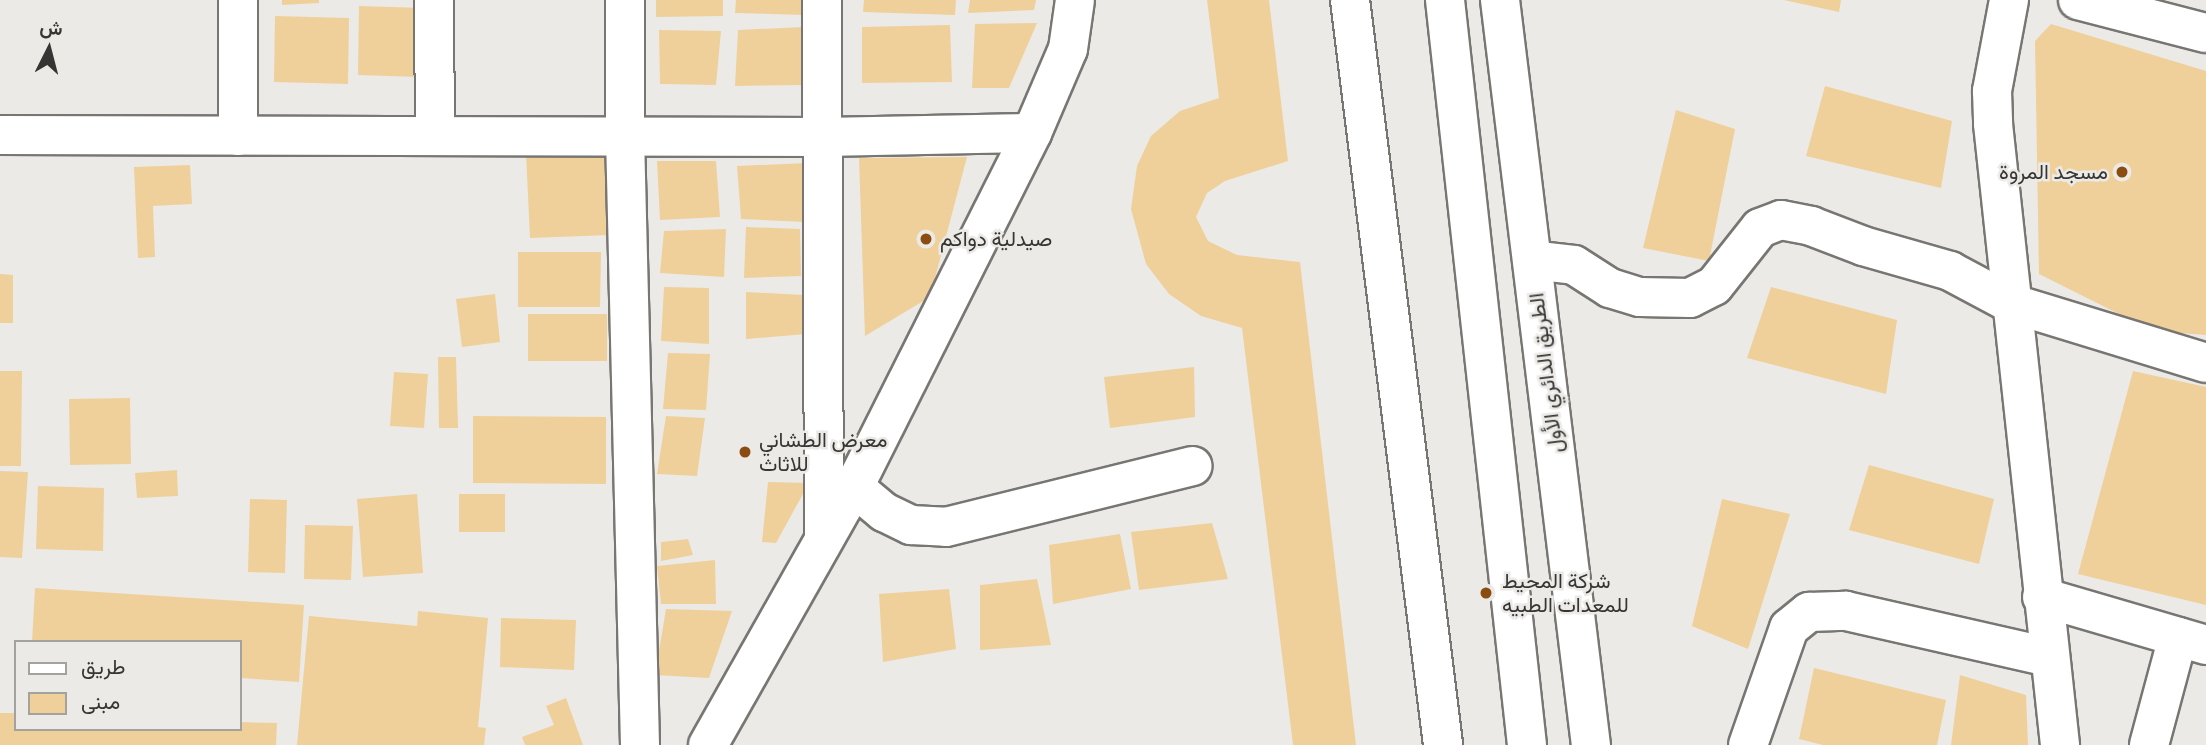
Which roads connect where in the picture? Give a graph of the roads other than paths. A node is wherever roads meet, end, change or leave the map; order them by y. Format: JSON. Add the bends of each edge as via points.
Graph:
{"nodes":[{"id":1,"x":238,"y":0,"type":"edge"},
{"id":2,"x":434,"y":0,"type":"edge"},
{"id":3,"x":625,"y":0,"type":"edge"},
{"id":4,"x":822,"y":0,"type":"edge"},
{"id":5,"x":1075,"y":0,"type":"edge"},
{"id":6,"x":1350,"y":0,"type":"edge"},
{"id":7,"x":1445,"y":0,"type":"edge"},
{"id":8,"x":1500,"y":0,"type":"edge"},
{"id":9,"x":2009,"y":0,"type":"edge"},
{"id":10,"x":2078,"y":0,"type":"edge"},
{"id":11,"x":2206,"y":33,"type":"edge"},
{"id":12,"x":1032,"y":133,"type":"junction"},
{"id":13,"x":0,"y":135,"type":"edge"},
{"id":14,"x":435,"y":135,"type":"junction"},
{"id":15,"x":238,"y":136,"type":"junction"},
{"id":16,"x":625,"y":136,"type":"junction"},
{"id":17,"x":823,"y":137,"type":"junction"},
{"id":18,"x":1532,"y":260,"type":"junction"},
{"id":19,"x":2010,"y":303,"type":"junction"},
{"id":20,"x":2206,"y":363,"type":"edge"},
{"id":21,"x":1193,"y":466,"type":"dead end"},
{"id":22,"x":854,"y":487,"type":"junction"},
{"id":23,"x":824,"y":540,"type":"junction"},
{"id":24,"x":2042,"y":597,"type":"junction"},
{"id":25,"x":2192,"y":641,"type":"edge"},
{"id":26,"x":2049,"y":657,"type":"junction"},
{"id":27,"x":1522,"y":734,"type":"edge"},
{"id":28,"x":640,"y":745,"type":"edge"},
{"id":29,"x":708,"y":745,"type":"edge"},
{"id":30,"x":1443,"y":745,"type":"edge"},
{"id":31,"x":1591,"y":745,"type":"edge"},
{"id":32,"x":1748,"y":745,"type":"edge"},
{"id":33,"x":2060,"y":745,"type":"edge"},
{"id":34,"x":2149,"y":745,"type":"edge"}],
"edges":[{"from":1,"to":15,"type":"street"},
{"from":2,"to":14,"type":"street"},
{"from":3,"to":16,"type":"street"},
{"from":4,"to":17,"type":"street"},
{"from":5,"to":12,"type":"street","via":[[1068,49]]},
{"from":6,"to":30,"type":"street"},
{"from":7,"to":27,"type":"street"},
{"from":8,"to":18,"type":"street","name":"الطريق الدائري الأول"},
{"from":9,"to":19,"type":"street","via":[[1992,92]]},
{"from":10,"to":11,"type":"street"},
{"from":12,"to":17,"type":"street"},
{"from":12,"to":22,"type":"street"},
{"from":13,"to":15,"type":"street"},
{"from":14,"to":15,"type":"street"},
{"from":14,"to":16,"type":"street"},
{"from":16,"to":17,"type":"street"},
{"from":16,"to":28,"type":"street"},
{"from":17,"to":23,"type":"street"},
{"from":18,"to":19,"type":"street","via":[[1574,265],[1609,288],[1640,297],[1690,298],[1714,286],[1760,228],[1781,220],[1950,271]]},
{"from":18,"to":31,"type":"street","name":"الطريق الدائري الأول"},
{"from":19,"to":20,"type":"street"},
{"from":19,"to":24,"type":"street"},
{"from":21,"to":22,"type":"street","via":[[946,527],[911,525],[884,512]]},
{"from":22,"to":23,"type":"street"},
{"from":23,"to":29,"type":"street"},
{"from":24,"to":25,"type":"street"},
{"from":24,"to":26,"type":"street"},
{"from":25,"to":34,"type":"street"},
{"from":26,"to":32,"type":"street","via":[[1846,611],[1809,612],[1789,628]]},
{"from":26,"to":33,"type":"street"}]}
